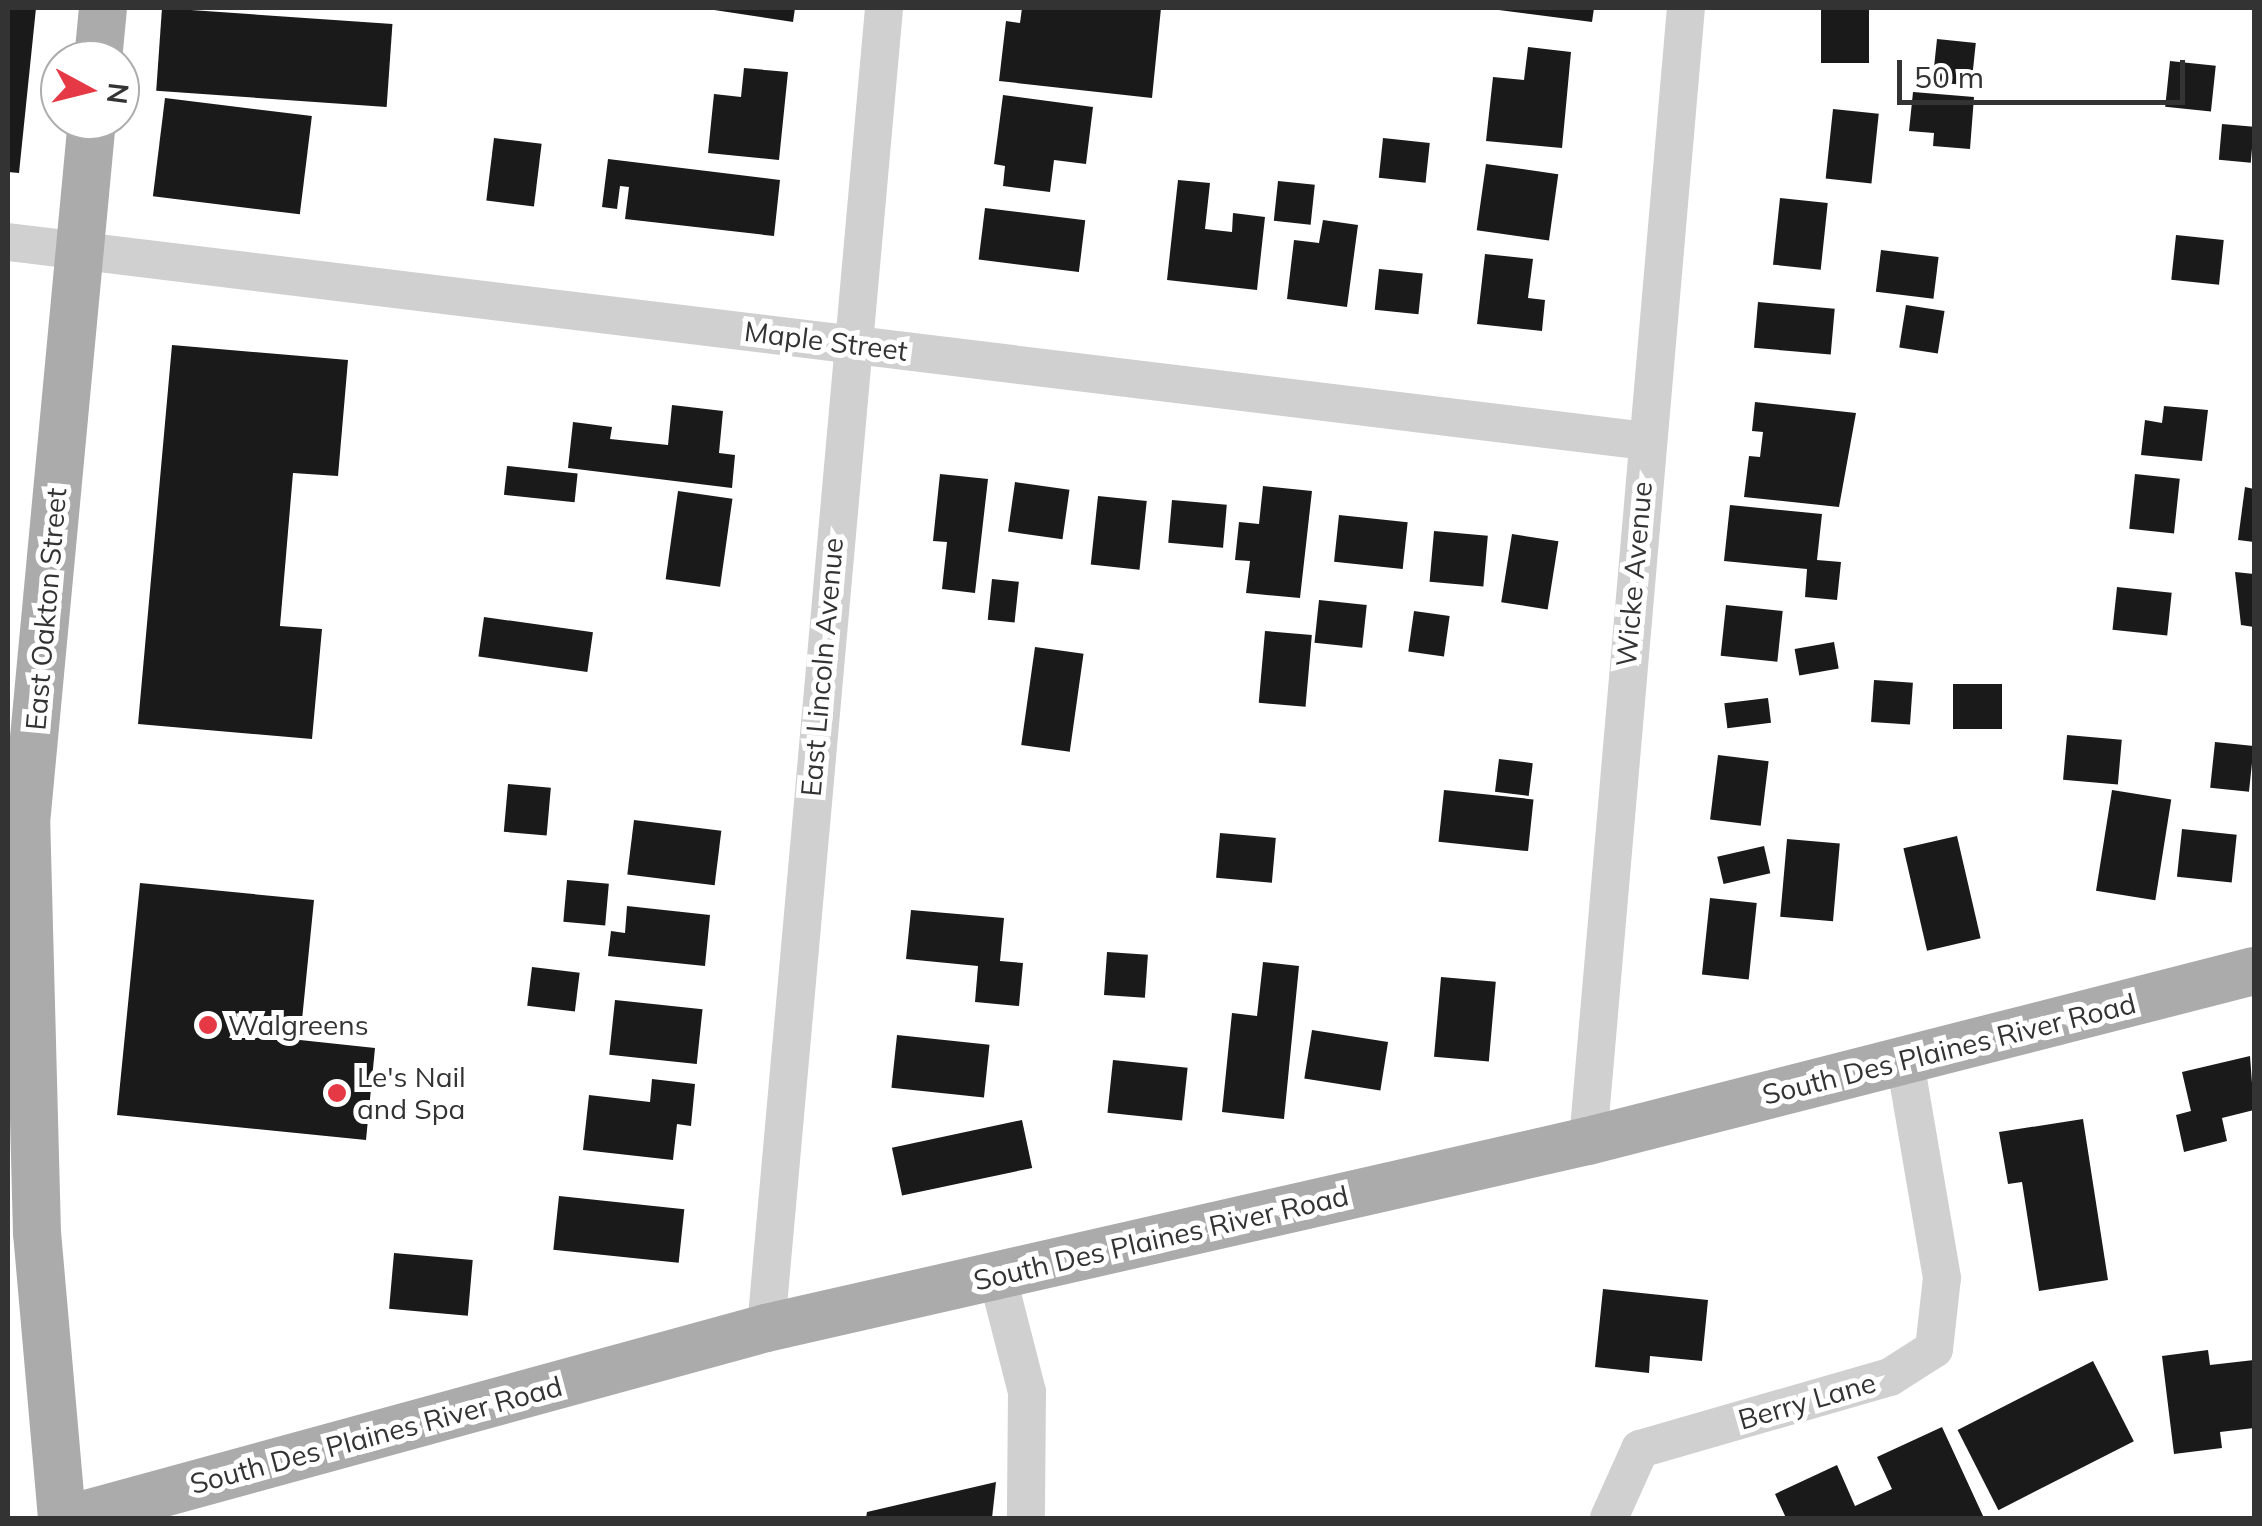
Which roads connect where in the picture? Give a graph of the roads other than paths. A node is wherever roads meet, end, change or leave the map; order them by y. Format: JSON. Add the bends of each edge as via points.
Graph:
{"nodes":[{"id":1,"x":103,"y":8,"type":"edge"},
{"id":2,"x":884,"y":8,"type":"edge"},
{"id":3,"x":1686,"y":8,"type":"edge"},
{"id":4,"x":100,"y":40,"type":"edge"},
{"id":5,"x":90,"y":140,"type":"edge"},
{"id":6,"x":8,"y":242,"type":"edge"},
{"id":7,"x":80,"y":250,"type":"junction"},
{"id":8,"x":848,"y":344,"type":"junction"},
{"id":9,"x":1645,"y":441,"type":"junction"},
{"id":10,"x":17,"y":822,"type":"edge"},
{"id":11,"x":2254,"y":972,"type":"edge"},
{"id":12,"x":1906,"y":1061,"type":"junction"},
{"id":13,"x":1588,"y":1140,"type":"junction"},
{"id":14,"x":997,"y":1275,"type":"junction"},
{"id":15,"x":766,"y":1328,"type":"junction"},
{"id":16,"x":62,"y":1518,"type":"edge"},
{"id":17,"x":72,"y":1518,"type":"edge"},
{"id":18,"x":1026,"y":1518,"type":"edge"},
{"id":19,"x":1610,"y":1518,"type":"edge"}],
"edges":[{"from":1,"to":4,"type":"main road"},
{"from":2,"to":8,"type":"street","name":"East Lincoln Avenue"},
{"from":3,"to":9,"type":"street","name":"Wicke Avenue"},
{"from":5,"to":7,"type":"main road","name":"East Oakton Street"},
{"from":6,"to":7,"type":"street","name":"Maple Street"},
{"from":7,"to":8,"type":"street","name":"Maple Street"},
{"from":7,"to":10,"type":"main road","name":"East Oakton Street"},
{"from":8,"to":9,"type":"street","name":"Maple Street"},
{"from":8,"to":15,"type":"street","name":"East Lincoln Avenue"},
{"from":9,"to":13,"type":"street","name":"Wicke Avenue"},
{"from":10,"to":16,"type":"main road","name":"East Oakton Street","via":[[37,1234]]},
{"from":11,"to":12,"type":"main road","name":"South Des Plaines River Road"},
{"from":12,"to":13,"type":"main road","name":"South Des Plaines River Road"},
{"from":12,"to":19,"type":"street","name":"Berry Lane","via":[[1942,1278],[1934,1349],[1890,1377],[1640,1449]]},
{"from":13,"to":14,"type":"main road","name":"South Des Plaines River Road"},
{"from":14,"to":15,"type":"main road","name":"South Des Plaines River Road"},
{"from":14,"to":18,"type":"street","via":[[1028,1392]]},
{"from":15,"to":17,"type":"main road","name":"South Des Plaines River Road"}]}
